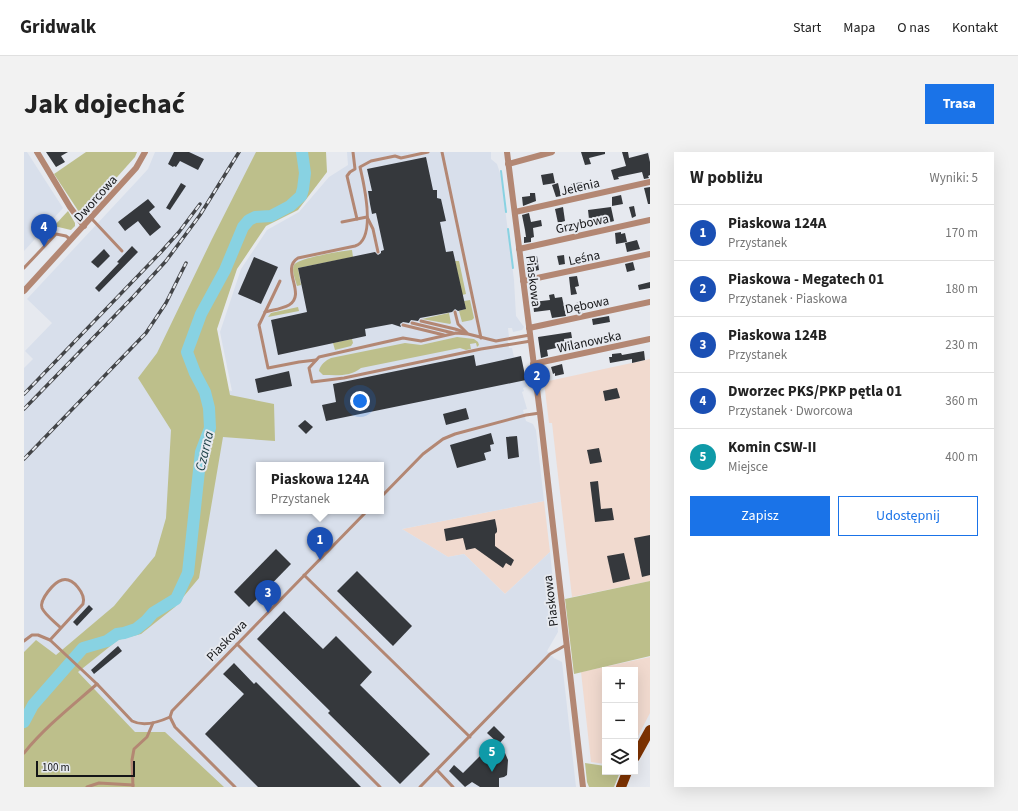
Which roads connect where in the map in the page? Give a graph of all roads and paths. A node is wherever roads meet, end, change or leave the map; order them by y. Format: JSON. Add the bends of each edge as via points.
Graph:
{"nodes":[{"id":1,"x":37,"y":152,"type":"edge"},
{"id":2,"x":145,"y":152,"type":"edge"},
{"id":3,"x":353,"y":152,"type":"edge"},
{"id":4,"x":428,"y":152,"type":"edge"},
{"id":5,"x":442,"y":152,"type":"edge"},
{"id":6,"x":507,"y":152,"type":"edge"},
{"id":7,"x":552,"y":152,"type":"edge"},
{"id":8,"x":508,"y":164,"type":"junction"},
{"id":9,"x":360,"y":167,"type":"junction"},
{"id":10,"x":355,"y":169,"type":"junction"},
{"id":11,"x":650,"y":182,"type":"edge"},
{"id":12,"x":514,"y":212,"type":"junction"},
{"id":13,"x":366,"y":217,"type":"junction"},
{"id":14,"x":91,"y":218,"type":"junction"},
{"id":15,"x":357,"y":219,"type":"junction"},
{"id":16,"x":650,"y":220,"type":"edge"},
{"id":17,"x":342,"y":222,"type":"dead end"},
{"id":18,"x":84,"y":226,"type":"junction"},
{"id":19,"x":71,"y":240,"type":"junction"},
{"id":20,"x":519,"y":249,"type":"junction"},
{"id":21,"x":122,"y":251,"type":"dead end"},
{"id":22,"x":378,"y":252,"type":"dead end"},
{"id":23,"x":650,"y":254,"type":"edge"},
{"id":24,"x":24,"y":268,"type":"edge"},
{"id":25,"x":280,"y":281,"type":"dead end"},
{"id":26,"x":523,"y":281,"type":"junction"},
{"id":27,"x":24,"y":291,"type":"edge"},
{"id":28,"x":650,"y":302,"type":"edge"},
{"id":29,"x":265,"y":312,"type":"junction"},
{"id":30,"x":455,"y":312,"type":"dead end"},
{"id":31,"x":421,"y":321,"type":"dead end"},
{"id":32,"x":412,"y":323,"type":"dead end"},
{"id":33,"x":403,"y":325,"type":"dead end"},
{"id":34,"x":529,"y":328,"type":"junction"},
{"id":35,"x":455,"y":334,"type":"junction"},
{"id":36,"x":468,"y":334,"type":"junction"},
{"id":37,"x":446,"y":335,"type":"junction"},
{"id":38,"x":481,"y":338,"type":"junction"},
{"id":39,"x":530,"y":338,"type":"junction"},
{"id":40,"x":650,"y":339,"type":"edge"},
{"id":41,"x":316,"y":360,"type":"junction"},
{"id":42,"x":533,"y":364,"type":"junction"},
{"id":43,"x":540,"y":413,"type":"junction"},
{"id":44,"x":384,"y":494,"type":"edge"},
{"id":45,"x":364,"y":514,"type":"edge"},
{"id":46,"x":304,"y":575,"type":"junction"},
{"id":47,"x":61,"y":628,"type":"junction"},
{"id":48,"x":50,"y":640,"type":"junction"},
{"id":49,"x":24,"y":641,"type":"edge"},
{"id":50,"x":237,"y":644,"type":"junction"},
{"id":51,"x":566,"y":645,"type":"junction"},
{"id":52,"x":97,"y":684,"type":"junction"},
{"id":53,"x":170,"y":717,"type":"junction"},
{"id":54,"x":153,"y":723,"type":"junction"},
{"id":55,"x":650,"y":730,"type":"edge"},
{"id":56,"x":470,"y":737,"type":"junction"},
{"id":57,"x":638,"y":751,"type":"edge"},
{"id":58,"x":24,"y":753,"type":"edge"},
{"id":59,"x":437,"y":770,"type":"junction"},
{"id":60,"x":626,"y":775,"type":"edge"},
{"id":61,"x":133,"y":786,"type":"edge"},
{"id":62,"x":87,"y":787,"type":"edge"},
{"id":63,"x":235,"y":787,"type":"edge"},
{"id":64,"x":380,"y":787,"type":"edge"},
{"id":65,"x":420,"y":787,"type":"edge"},
{"id":66,"x":453,"y":787,"type":"edge"},
{"id":67,"x":583,"y":787,"type":"edge"},
{"id":68,"x":621,"y":787,"type":"edge"}],
"edges":[{"from":1,"to":18,"type":"street"},
{"from":2,"to":14,"type":"street","name":"Dworcowa","via":[[136,168]]},
{"from":3,"to":10,"type":"lane"},
{"from":4,"to":9,"type":"lane","via":[[371,161]]},
{"from":5,"to":38,"type":"lane"},
{"from":6,"to":8,"type":"street","name":"Piaskowa"},
{"from":7,"to":8,"type":"street"},
{"from":8,"to":12,"type":"street","name":"Piaskowa"},
{"from":9,"to":10,"type":"lane"},
{"from":9,"to":13,"type":"lane","via":[[367,202]]},
{"from":10,"to":15,"type":"lane","via":[[347,176]]},
{"from":11,"to":12,"type":"street","name":"Jelenia"},
{"from":12,"to":20,"type":"street","name":"Piaskowa"},
{"from":13,"to":15,"type":"lane"},
{"from":13,"to":22,"type":"lane","via":[[373,229]]},
{"from":13,"to":29,"type":"lane","via":[[362,243],[294,260],[291,266],[295,292],[293,302]]},
{"from":14,"to":18,"type":"street","name":"Dworcowa"},
{"from":14,"to":21,"type":"lane"},
{"from":15,"to":17,"type":"lane"},
{"from":16,"to":20,"type":"street","name":"Grzybowa"},
{"from":18,"to":19,"type":"street","name":"Dworcowa"},
{"from":19,"to":24,"type":"lane","via":[[56,234]]},
{"from":19,"to":27,"type":"street","name":"Dworcowa"},
{"from":20,"to":26,"type":"street","name":"Piaskowa"},
{"from":23,"to":26,"type":"street","name":"Leśna"},
{"from":25,"to":29,"type":"lane"},
{"from":26,"to":34,"type":"street","name":"Piaskowa"},
{"from":28,"to":34,"type":"street","name":"Dębowa"},
{"from":29,"to":41,"type":"lane","via":[[259,325],[268,368]]},
{"from":30,"to":36,"type":"lane","via":[[458,324]]},
{"from":31,"to":36,"type":"lane"},
{"from":32,"to":35,"type":"lane"},
{"from":33,"to":37,"type":"lane"},
{"from":34,"to":39,"type":"street","name":"Piaskowa"},
{"from":35,"to":36,"type":"lane"},
{"from":35,"to":37,"type":"lane"},
{"from":36,"to":38,"type":"lane"},
{"from":37,"to":41,"type":"lane","via":[[421,341],[403,338],[319,357]]},
{"from":38,"to":39,"type":"lane","via":[[496,341]]},
{"from":39,"to":41,"type":"lane","via":[[344,378],[312,382],[309,368]]},
{"from":39,"to":42,"type":"street","name":"Piaskowa"},
{"from":40,"to":42,"type":"street","name":"Wilanowska"},
{"from":42,"to":43,"type":"street","name":"Piaskowa"},
{"from":43,"to":44,"type":"lane","via":[[443,439],[423,454]]},
{"from":43,"to":51,"type":"street","name":"Piaskowa"},
{"from":45,"to":46,"type":"lane","name":"Piaskowa"},
{"from":46,"to":50,"type":"lane","name":"Piaskowa"},
{"from":46,"to":56,"type":"lane"},
{"from":47,"to":47,"type":"lane","via":[[85,600],[81,591],[66,580],[58,582],[41,601],[43,611]]},
{"from":47,"to":48,"type":"lane"},
{"from":48,"to":49,"type":"lane","via":[[32,635]]},
{"from":48,"to":52,"type":"lane"},
{"from":50,"to":53,"type":"lane","name":"Piaskowa","via":[[179,703]]},
{"from":50,"to":64,"type":"lane"},
{"from":51,"to":56,"type":"lane","via":[[550,654]]},
{"from":51,"to":67,"type":"street","name":"Piaskowa"},
{"from":52,"to":54,"type":"lane","via":[[132,721]]},
{"from":52,"to":58,"type":"lane","via":[[49,726]]},
{"from":53,"to":54,"type":"lane"},
{"from":53,"to":63,"type":"lane","via":[[174,727]]},
{"from":54,"to":61,"type":"lane","via":[[147,737],[134,749]]},
{"from":55,"to":57,"type":"main road"},
{"from":56,"to":59,"type":"lane"},
{"from":59,"to":65,"type":"lane"},
{"from":59,"to":66,"type":"lane"},
{"from":60,"to":68,"type":"main road"},
{"from":61,"to":62,"type":"lane","via":[[99,784]]}]}
